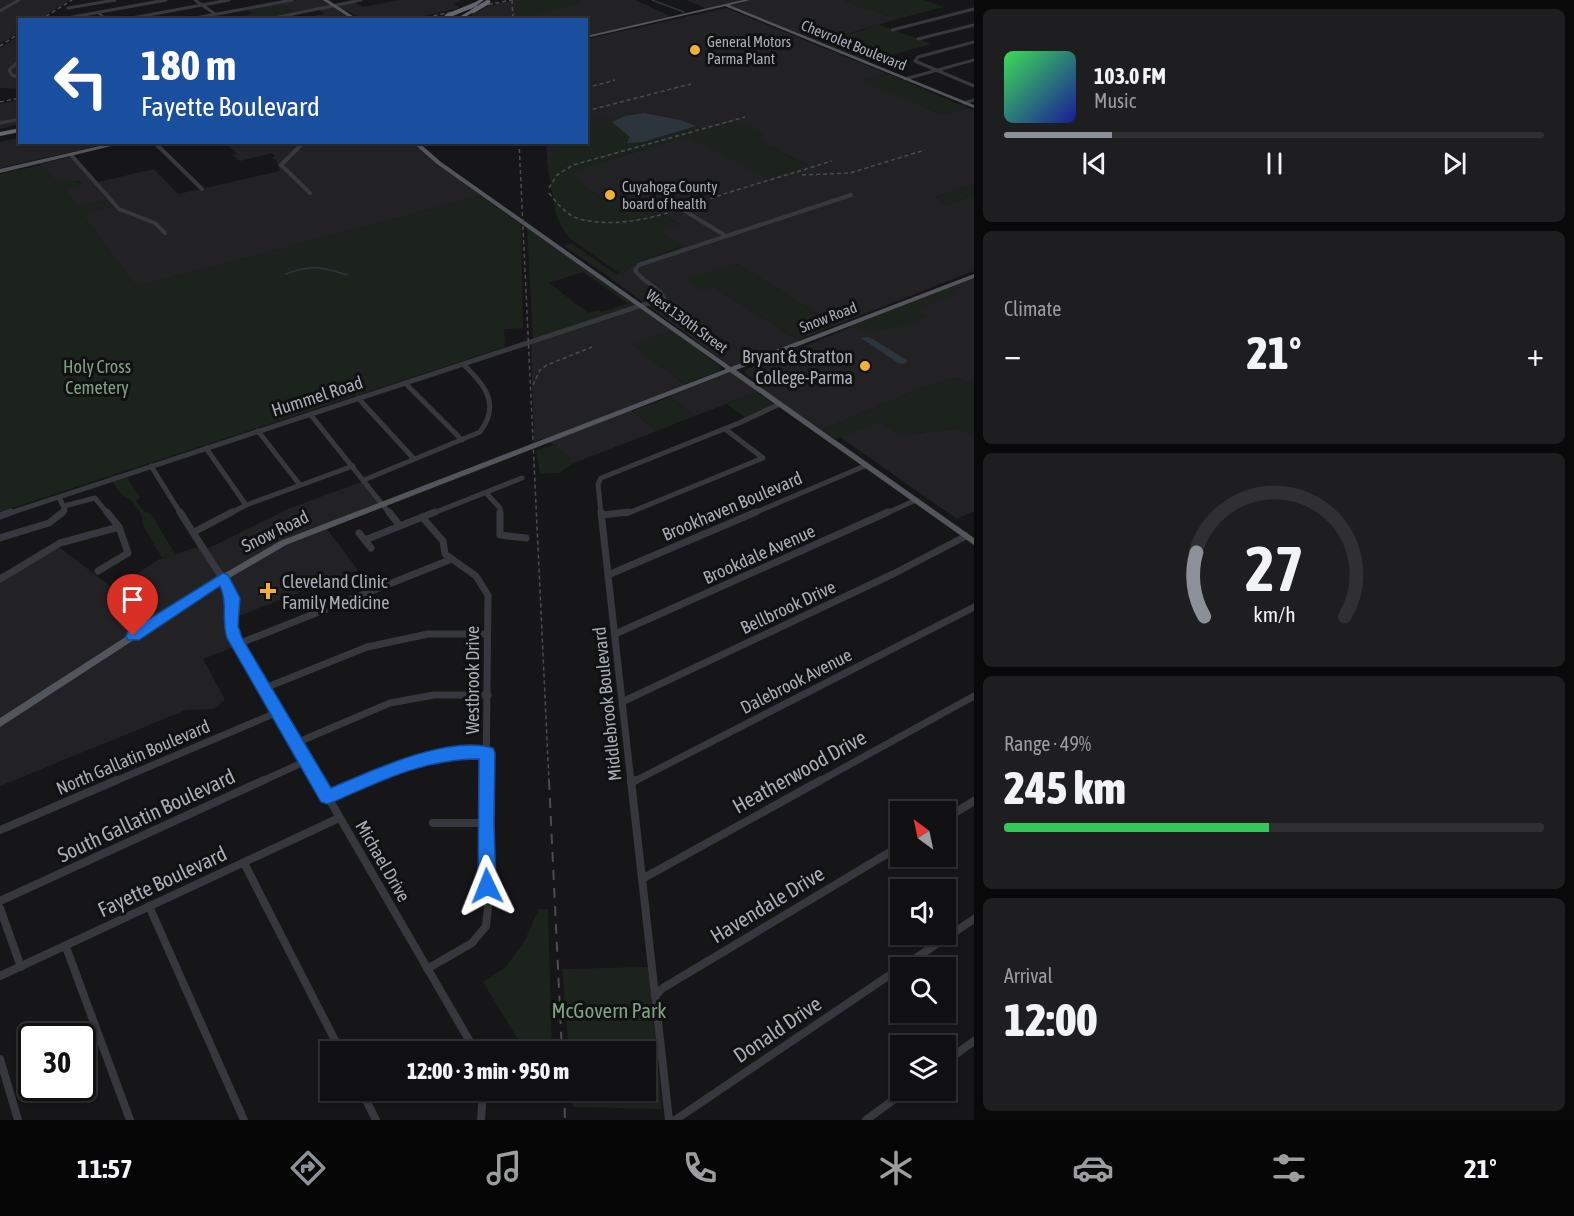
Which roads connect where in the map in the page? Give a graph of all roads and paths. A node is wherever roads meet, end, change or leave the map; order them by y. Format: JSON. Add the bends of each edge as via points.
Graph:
{"nodes":[{"id":1,"x":19,"y":0,"type":"edge"},
{"id":2,"x":115,"y":0,"type":"edge"},
{"id":3,"x":166,"y":0,"type":"edge"},
{"id":4,"x":195,"y":0,"type":"edge"},
{"id":5,"x":230,"y":0,"type":"edge"},
{"id":6,"x":292,"y":0,"type":"edge"},
{"id":7,"x":325,"y":0,"type":"edge"},
{"id":8,"x":361,"y":0,"type":"edge"},
{"id":9,"x":748,"y":0,"type":"edge"},
{"id":10,"x":487,"y":1,"type":"edge"},
{"id":11,"x":202,"y":5,"type":"junction"},
{"id":12,"x":725,"y":5,"type":"junction"},
{"id":13,"x":334,"y":6,"type":"junction"},
{"id":14,"x":474,"y":7,"type":"junction"},
{"id":15,"x":68,"y":8,"type":"dead end"},
{"id":16,"x":974,"y":9,"type":"edge"},
{"id":17,"x":0,"y":11,"type":"edge"},
{"id":18,"x":98,"y":12,"type":"junction"},
{"id":19,"x":215,"y":14,"type":"junction"},
{"id":20,"x":66,"y":18,"type":"edge"},
{"id":21,"x":104,"y":18,"type":"edge"},
{"id":22,"x":132,"y":18,"type":"edge"},
{"id":23,"x":195,"y":18,"type":"edge"},
{"id":24,"x":274,"y":18,"type":"edge"},
{"id":25,"x":353,"y":18,"type":"edge"},
{"id":26,"x":447,"y":18,"type":"edge"},
{"id":27,"x":459,"y":18,"type":"edge"},
{"id":28,"x":464,"y":18,"type":"edge"},
{"id":29,"x":974,"y":25,"type":"edge"},
{"id":30,"x":892,"y":30,"type":"dead end"},
{"id":31,"x":588,"y":37,"type":"edge"},
{"id":32,"x":918,"y":39,"type":"dead end"},
{"id":33,"x":973,"y":43,"type":"edge"},
{"id":34,"x":974,"y":60,"type":"edge"},
{"id":35,"x":18,"y":61,"type":"edge"},
{"id":36,"x":935,"y":70,"type":"junction"},
{"id":37,"x":18,"y":77,"type":"edge"},
{"id":38,"x":905,"y":79,"type":"junction"},
{"id":39,"x":974,"y":79,"type":"edge"},
{"id":40,"x":964,"y":82,"type":"junction"},
{"id":41,"x":974,"y":86,"type":"edge"},
{"id":42,"x":974,"y":100,"type":"edge"},
{"id":43,"x":964,"y":103,"type":"junction"},
{"id":44,"x":974,"y":107,"type":"edge"},
{"id":45,"x":18,"y":119,"type":"edge"},
{"id":46,"x":0,"y":123,"type":"edge"},
{"id":47,"x":18,"y":128,"type":"edge"},
{"id":48,"x":0,"y":133,"type":"edge"},
{"id":49,"x":118,"y":144,"type":"edge"},
{"id":50,"x":156,"y":144,"type":"edge"},
{"id":51,"x":303,"y":144,"type":"edge"},
{"id":52,"x":416,"y":144,"type":"edge"},
{"id":53,"x":71,"y":155,"type":"junction"},
{"id":54,"x":0,"y":171,"type":"edge"},
{"id":55,"x":202,"y":189,"type":"dead end"},
{"id":56,"x":310,"y":193,"type":"dead end"},
{"id":57,"x":851,"y":195,"type":"dead end"},
{"id":58,"x":670,"y":202,"type":"dead end"},
{"id":59,"x":165,"y":233,"type":"dead end"},
{"id":60,"x":726,"y":236,"type":"junction"},
{"id":61,"x":974,"y":276,"type":"edge"},
{"id":62,"x":643,"y":306,"type":"junction"},
{"id":63,"x":463,"y":364,"type":"junction"},
{"id":64,"x":732,"y":370,"type":"junction"},
{"id":65,"x":405,"y":383,"type":"junction"},
{"id":66,"x":358,"y":398,"type":"junction"},
{"id":67,"x":780,"y":404,"type":"junction"},
{"id":68,"x":626,"y":410,"type":"joint"},
{"id":69,"x":310,"y":414,"type":"junction"},
{"id":70,"x":725,"y":429,"type":"junction"},
{"id":71,"x":258,"y":431,"type":"junction"},
{"id":72,"x":462,"y":440,"type":"junction"},
{"id":73,"x":206,"y":448,"type":"junction"},
{"id":74,"x":414,"y":459,"type":"junction"},
{"id":75,"x":867,"y":465,"type":"junction"},
{"id":76,"x":151,"y":466,"type":"junction"},
{"id":77,"x":353,"y":466,"type":"junction"},
{"id":78,"x":522,"y":478,"type":"dead end"},
{"id":79,"x":364,"y":480,"type":"junction"},
{"id":80,"x":300,"y":484,"type":"junction"},
{"id":81,"x":486,"y":493,"type":"junction"},
{"id":82,"x":62,"y":496,"type":"junction"},
{"id":83,"x":915,"y":500,"type":"junction"},
{"id":84,"x":383,"y":503,"type":"junction"},
{"id":85,"x":67,"y":505,"type":"junction"},
{"id":86,"x":246,"y":505,"type":"junction"},
{"id":87,"x":602,"y":515,"type":"junction"},
{"id":88,"x":0,"y":516,"type":"edge"},
{"id":89,"x":422,"y":517,"type":"junction"},
{"id":90,"x":402,"y":525,"type":"junction"},
{"id":91,"x":119,"y":527,"type":"junction"},
{"id":92,"x":194,"y":532,"type":"junction"},
{"id":93,"x":359,"y":533,"type":"dead end"},
{"id":94,"x":966,"y":536,"type":"junction"},
{"id":95,"x":0,"y":538,"type":"edge"},
{"id":96,"x":526,"y":538,"type":"dead end"},
{"id":97,"x":365,"y":540,"type":"junction"},
{"id":98,"x":974,"y":542,"type":"edge"},
{"id":99,"x":371,"y":548,"type":"dead end"},
{"id":100,"x":452,"y":559,"type":"junction"},
{"id":101,"x":98,"y":571,"type":"dead end"},
{"id":102,"x":608,"y":575,"type":"junction"},
{"id":103,"x":223,"y":578,"type":"junction"},
{"id":104,"x":0,"y":579,"type":"edge"},
{"id":105,"x":974,"y":607,"type":"edge"},
{"id":106,"x":487,"y":634,"type":"junction"},
{"id":107,"x":615,"y":634,"type":"junction"},
{"id":108,"x":238,"y":644,"type":"junction"},
{"id":109,"x":265,"y":688,"type":"junction"},
{"id":110,"x":488,"y":695,"type":"junction"},
{"id":111,"x":974,"y":696,"type":"edge"},
{"id":112,"x":622,"y":702,"type":"junction"},
{"id":113,"x":278,"y":712,"type":"junction"},
{"id":114,"x":0,"y":723,"type":"edge"},
{"id":115,"x":296,"y":743,"type":"junction"},
{"id":116,"x":487,"y":753,"type":"junction"},
{"id":117,"x":306,"y":761,"type":"junction"},
{"id":118,"x":631,"y":783,"type":"junction"},
{"id":119,"x":327,"y":797,"type":"junction"},
{"id":120,"x":974,"y":801,"type":"edge"},
{"id":121,"x":956,"y":812,"type":"edge"},
{"id":122,"x":339,"y":818,"type":"junction"},
{"id":123,"x":485,"y":823,"type":"junction"},
{"id":124,"x":433,"y":824,"type":"dead end"},
{"id":125,"x":0,"y":830,"type":"edge"},
{"id":126,"x":890,"y":852,"type":"edge"},
{"id":127,"x":244,"y":863,"type":"junction"},
{"id":128,"x":642,"y":879,"type":"junction"},
{"id":129,"x":0,"y":901,"type":"edge"},
{"id":130,"x":149,"y":906,"type":"junction"},
{"id":131,"x":0,"y":908,"type":"edge"},
{"id":132,"x":974,"y":919,"type":"edge"},
{"id":133,"x":66,"y":947,"type":"junction"},
{"id":134,"x":917,"y":957,"type":"edge"},
{"id":135,"x":21,"y":967,"type":"junction"},
{"id":136,"x":427,"y":969,"type":"junction"},
{"id":137,"x":890,"y":975,"type":"edge"},
{"id":138,"x":0,"y":976,"type":"edge"},
{"id":139,"x":655,"y":996,"type":"junction"},
{"id":140,"x":335,"y":1041,"type":"edge"},
{"id":141,"x":470,"y":1041,"type":"edge"},
{"id":142,"x":974,"y":1041,"type":"edge"},
{"id":143,"x":956,"y":1054,"type":"edge"},
{"id":144,"x":0,"y":1059,"type":"edge"},
{"id":145,"x":366,"y":1101,"type":"edge"},
{"id":146,"x":482,"y":1101,"type":"edge"},
{"id":147,"x":892,"y":1101,"type":"edge"},
{"id":148,"x":18,"y":1120,"type":"edge"},
{"id":149,"x":130,"y":1120,"type":"edge"},
{"id":150,"x":244,"y":1120,"type":"edge"},
{"id":151,"x":376,"y":1120,"type":"edge"},
{"id":152,"x":481,"y":1120,"type":"edge"},
{"id":153,"x":669,"y":1120,"type":"edge"},
{"id":154,"x":675,"y":1120,"type":"edge"},
{"id":155,"x":866,"y":1120,"type":"edge"}],
"edges":[{"from":1,"to":17,"type":"street"},
{"from":2,"to":15,"type":"street"},
{"from":3,"to":18,"type":"street"},
{"from":4,"to":11,"type":"street"},
{"from":5,"to":11,"type":"street"},
{"from":6,"to":19,"type":"street"},
{"from":7,"to":13,"type":"main road"},
{"from":8,"to":13,"type":"street"},
{"from":9,"to":12,"type":"main road"},
{"from":10,"to":14,"type":"highway","bridge":true},
{"from":11,"to":19,"type":"street"},
{"from":11,"to":22,"type":"street"},
{"from":12,"to":31,"type":"main road"},
{"from":12,"to":38,"type":"main road","name":"Chevrolet Boulevard"},
{"from":13,"to":24,"type":"street"},
{"from":13,"to":25,"type":"main road"},
{"from":14,"to":26,"type":"highway","bridge":true},
{"from":14,"to":26,"type":"highway","bridge":true},
{"from":14,"to":27,"type":"highway"},
{"from":14,"to":28,"type":"highway"},
{"from":16,"to":30,"type":"street"},
{"from":18,"to":20,"type":"street"},
{"from":18,"to":21,"type":"street"},
{"from":19,"to":23,"type":"street"},
{"from":29,"to":32,"type":"street"},
{"from":33,"to":36,"type":"street","via":[[915,59]]},
{"from":34,"to":36,"type":"street"},
{"from":35,"to":37,"type":"street","via":[[9,68]]},
{"from":36,"to":38,"type":"street"},
{"from":36,"to":40,"type":"street"},
{"from":38,"to":43,"type":"main road","name":"Chevrolet Boulevard"},
{"from":39,"to":40,"type":"street"},
{"from":40,"to":41,"type":"street"},
{"from":42,"to":43,"type":"street"},
{"from":43,"to":44,"type":"main road","name":"Chevrolet Boulevard"},
{"from":45,"to":46,"type":"street"},
{"from":47,"to":48,"type":"highway"},
{"from":49,"to":53,"type":"main road"},
{"from":50,"to":55,"type":"street"},
{"from":51,"to":56,"type":"street","via":[[281,165]]},
{"from":52,"to":62,"type":"main road","name":"West 130th Street"},
{"from":53,"to":54,"type":"main road"},
{"from":53,"to":59,"type":"street","via":[[119,209],[155,224]]},
{"from":57,"to":60,"type":"street"},
{"from":58,"to":60,"type":"street"},
{"from":60,"to":62,"type":"street","name":"Hummel Road","via":[[639,265],[637,275],[664,298]]},
{"from":61,"to":64,"type":"main road","name":"Snow Road"},
{"from":62,"to":63,"type":"street","name":"Hummel Road"},
{"from":62,"to":64,"type":"main road","name":"West 130th Street"},
{"from":63,"to":65,"type":"street","name":"Hummel Road"},
{"from":63,"to":72,"type":"street","via":[[487,391],[490,418],[480,432]]},
{"from":64,"to":67,"type":"main road","name":"West 130th Street"},
{"from":64,"to":68,"type":"main road","name":"Snow Road"},
{"from":65,"to":66,"type":"street","name":"Hummel Road"},
{"from":65,"to":72,"type":"street"},
{"from":66,"to":69,"type":"street","name":"Hummel Road"},
{"from":66,"to":74,"type":"street"},
{"from":67,"to":70,"type":"street","name":"Middlebrook Boulevard"},
{"from":67,"to":75,"type":"main road","name":"West 130th Street"},
{"from":68,"to":84,"type":"main road","name":"Snow Road"},
{"from":69,"to":71,"type":"street","name":"Hummel Road"},
{"from":69,"to":77,"type":"street"},
{"from":70,"to":87,"type":"street","name":"Middlebrook Boulevard","via":[[605,475],[598,484]]},
{"from":70,"to":87,"type":"street","via":[[763,458],[625,514]]},
{"from":71,"to":73,"type":"street","name":"Hummel Road"},
{"from":71,"to":80,"type":"street"},
{"from":72,"to":74,"type":"street"},
{"from":73,"to":76,"type":"street","name":"Hummel Road"},
{"from":73,"to":86,"type":"street"},
{"from":74,"to":79,"type":"street"},
{"from":75,"to":83,"type":"main road","name":"West 130th Street"},
{"from":75,"to":102,"type":"street","name":"Brookhaven Boulevard"},
{"from":76,"to":82,"type":"street","name":"Hummel Road"},
{"from":76,"to":92,"type":"street","name":"Michael Drive"},
{"from":77,"to":79,"type":"street"},
{"from":77,"to":80,"type":"street"},
{"from":78,"to":81,"type":"street"},
{"from":79,"to":84,"type":"street"},
{"from":80,"to":86,"type":"street"},
{"from":81,"to":89,"type":"street"},
{"from":81,"to":96,"type":"street","via":[[500,508],[500,535]]},
{"from":82,"to":85,"type":"street"},
{"from":82,"to":88,"type":"street","name":"Hummel Road"},
{"from":83,"to":94,"type":"main road","name":"West 130th Street"},
{"from":83,"to":107,"type":"street","name":"Brookdale Avenue"},
{"from":84,"to":90,"type":"street"},
{"from":84,"to":103,"type":"main road","name":"Snow Road","via":[[283,543]]},
{"from":85,"to":91,"type":"street","via":[[95,498]]},
{"from":85,"to":95,"type":"street","via":[[64,513],[49,523]]},
{"from":86,"to":92,"type":"street"},
{"from":87,"to":102,"type":"street","name":"Middlebrook Boulevard"},
{"from":89,"to":90,"type":"street"},
{"from":89,"to":100,"type":"street","via":[[443,541],[445,554]]},
{"from":90,"to":97,"type":"street"},
{"from":91,"to":101,"type":"street","via":[[128,554]]},
{"from":91,"to":104,"type":"street","via":[[60,543]]},
{"from":92,"to":103,"type":"street","name":"Michael Drive"},
{"from":93,"to":97,"type":"street"},
{"from":94,"to":98,"type":"main road","name":"West 130th Street"},
{"from":94,"to":112,"type":"street","name":"Bellbrook Drive"},
{"from":97,"to":99,"type":"street"},
{"from":100,"to":106,"type":"street","name":"Westbrook Drive","via":[[485,584]]},
{"from":100,"to":108,"type":"street"},
{"from":102,"to":107,"type":"street","name":"Middlebrook Boulevard"},
{"from":103,"to":108,"type":"street","name":"Michael Drive","via":[[231,592],[230,626]]},
{"from":103,"to":114,"type":"main road","name":"Snow Road"},
{"from":105,"to":118,"type":"street","name":"Dalebrook Avenue"},
{"from":106,"to":109,"type":"street","via":[[428,634],[367,647]]},
{"from":106,"to":110,"type":"street","name":"Westbrook Drive"},
{"from":107,"to":112,"type":"street","name":"Middlebrook Boulevard"},
{"from":108,"to":109,"type":"street","name":"Michael Drive"},
{"from":109,"to":113,"type":"street","name":"Michael Drive"},
{"from":110,"to":115,"type":"street","via":[[434,695],[390,703]]},
{"from":110,"to":116,"type":"street","name":"Westbrook Drive"},
{"from":111,"to":128,"type":"street","name":"Heatherwood Drive"},
{"from":112,"to":118,"type":"street","name":"Middlebrook Boulevard"},
{"from":113,"to":115,"type":"street","name":"Michael Drive"},
{"from":113,"to":125,"type":"street","name":"North Gallatin Boulevard"},
{"from":115,"to":117,"type":"street","name":"Michael Drive"},
{"from":116,"to":119,"type":"street","via":[[450,754],[406,763]]},
{"from":116,"to":123,"type":"street","name":"Westbrook Drive"},
{"from":117,"to":119,"type":"street","name":"Michael Drive"},
{"from":117,"to":129,"type":"street","name":"South Gallatin Boulevard"},
{"from":118,"to":128,"type":"street","name":"Middlebrook Boulevard"},
{"from":119,"to":122,"type":"street","name":"Michael Drive"},
{"from":120,"to":121,"type":"street"},
{"from":122,"to":127,"type":"street","name":"Fayette Boulevard"},
{"from":122,"to":136,"type":"street","name":"Michael Drive"},
{"from":123,"to":124,"type":"street"},
{"from":123,"to":136,"type":"street","name":"Westbrook Drive","via":[[486,926],[472,943]]},
{"from":126,"to":139,"type":"street","name":"Havendale Drive"},
{"from":127,"to":130,"type":"street","name":"Fayette Boulevard"},
{"from":127,"to":140,"type":"street"},
{"from":128,"to":139,"type":"street","name":"Middlebrook Boulevard"},
{"from":130,"to":133,"type":"street","name":"Fayette Boulevard"},
{"from":130,"to":150,"type":"street"},
{"from":131,"to":135,"type":"street"},
{"from":132,"to":134,"type":"street","name":"Donald Drive"},
{"from":133,"to":135,"type":"street","name":"Fayette Boulevard"},
{"from":133,"to":149,"type":"street"},
{"from":135,"to":138,"type":"street","name":"Fayette Boulevard"},
{"from":136,"to":141,"type":"street","name":"Michael Drive"},
{"from":137,"to":154,"type":"street","name":"Donald Drive"},
{"from":139,"to":153,"type":"street","name":"Middlebrook Boulevard"},
{"from":142,"to":143,"type":"street"},
{"from":144,"to":148,"type":"street"},
{"from":145,"to":151,"type":"street"},
{"from":146,"to":152,"type":"street"},
{"from":147,"to":155,"type":"street"}]}
